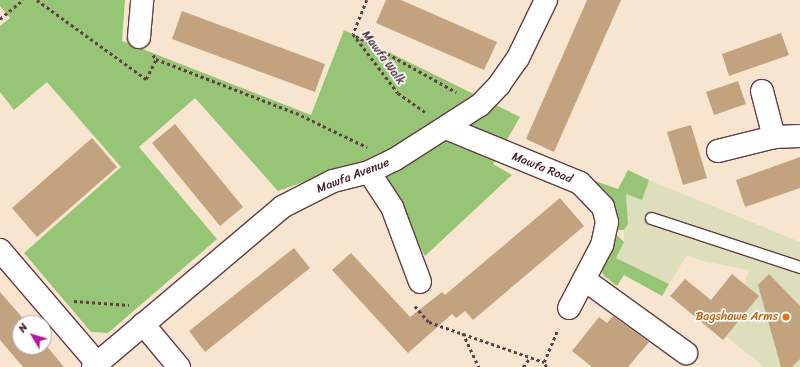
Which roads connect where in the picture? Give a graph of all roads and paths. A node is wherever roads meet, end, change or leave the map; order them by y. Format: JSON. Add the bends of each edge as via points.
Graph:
{"nodes":[{"id":1,"x":23,"y":0,"type":"edge"},
{"id":2,"x":36,"y":0,"type":"edge"},
{"id":3,"x":142,"y":0,"type":"edge"},
{"id":4,"x":367,"y":0,"type":"edge"},
{"id":5,"x":546,"y":0,"type":"edge"},
{"id":6,"x":0,"y":19,"type":"edge"},
{"id":7,"x":354,"y":34,"type":"junction"},
{"id":8,"x":139,"y":37,"type":"joint"},
{"id":9,"x":156,"y":59,"type":"junction"},
{"id":10,"x":762,"y":91,"type":"dead end"},
{"id":11,"x":480,"y":105,"type":"junction"},
{"id":12,"x":446,"y":128,"type":"junction"},
{"id":13,"x":800,"y":136,"type":"edge"},
{"id":14,"x":774,"y":137,"type":"junction"},
{"id":15,"x":718,"y":151,"type":"dead end"},
{"id":16,"x":394,"y":160,"type":"junction"},
{"id":17,"x":370,"y":172,"type":"junction"},
{"id":18,"x":651,"y":218,"type":"dead end"},
{"id":19,"x":0,"y":250,"type":"edge"},
{"id":20,"x":800,"y":267,"type":"edge"},
{"id":21,"x":585,"y":280,"type":"junction"},
{"id":22,"x":420,"y":282,"type":"joint"},
{"id":23,"x":41,"y":298,"type":"junction"},
{"id":24,"x":162,"y":307,"type":"junction"},
{"id":25,"x":569,"y":308,"type":"joint"},
{"id":26,"x":143,"y":324,"type":"junction"},
{"id":27,"x":462,"y":332,"type":"junction"},
{"id":28,"x":686,"y":353,"type":"dead end"},
{"id":29,"x":529,"y":358,"type":"junction"},
{"id":30,"x":544,"y":362,"type":"junction"},
{"id":31,"x":95,"y":365,"type":"edge"},
{"id":32,"x":179,"y":367,"type":"edge"},
{"id":33,"x":479,"y":367,"type":"edge"},
{"id":34,"x":523,"y":367,"type":"edge"},
{"id":35,"x":546,"y":367,"type":"edge"}],
"edges":[{"from":1,"to":6,"type":"path"},
{"from":2,"to":9,"type":"path","via":[[146,79]]},
{"from":3,"to":8,"type":"street"},
{"from":4,"to":7,"type":"path","name":"Mawfa Walk"},
{"from":5,"to":11,"type":"street","name":"Mawfa Avenue","via":[[518,58],[499,85]]},
{"from":7,"to":11,"type":"path"},
{"from":7,"to":12,"type":"path","name":"Mawfa Walk","via":[[398,93]]},
{"from":8,"to":9,"type":"path"},
{"from":9,"to":16,"type":"path","via":[[296,113]]},
{"from":10,"to":14,"type":"street"},
{"from":11,"to":12,"type":"street","name":"Mawfa Avenue"},
{"from":12,"to":16,"type":"street","name":"Mawfa Avenue"},
{"from":12,"to":21,"type":"street","name":"Mawfa Road","via":[[580,183],[593,195],[603,207],[607,222],[602,245]]},
{"from":13,"to":14,"type":"street"},
{"from":14,"to":15,"type":"street"},
{"from":16,"to":17,"type":"street","name":"Mawfa Avenue"},
{"from":17,"to":22,"type":"street","via":[[392,207]]},
{"from":17,"to":24,"type":"street","name":"Mawfa Avenue","via":[[333,181],[282,207]]},
{"from":18,"to":20,"type":"lane"},
{"from":19,"to":23,"type":"street","name":"Mawfa Avenue"},
{"from":21,"to":25,"type":"street","name":"Mawfa Road"},
{"from":21,"to":28,"type":"street"},
{"from":22,"to":27,"type":"path","via":[[405,294],[428,322]]},
{"from":23,"to":24,"type":"path"},
{"from":23,"to":31,"type":"street","name":"Mawfa Avenue"},
{"from":24,"to":26,"type":"street","name":"Mawfa Avenue"},
{"from":25,"to":30,"type":"path"},
{"from":26,"to":31,"type":"street","name":"Mawfa Avenue"},
{"from":26,"to":32,"type":"street"},
{"from":27,"to":29,"type":"path"},
{"from":27,"to":33,"type":"path"},
{"from":29,"to":30,"type":"path"},
{"from":29,"to":34,"type":"path"},
{"from":30,"to":35,"type":"path"}]}
